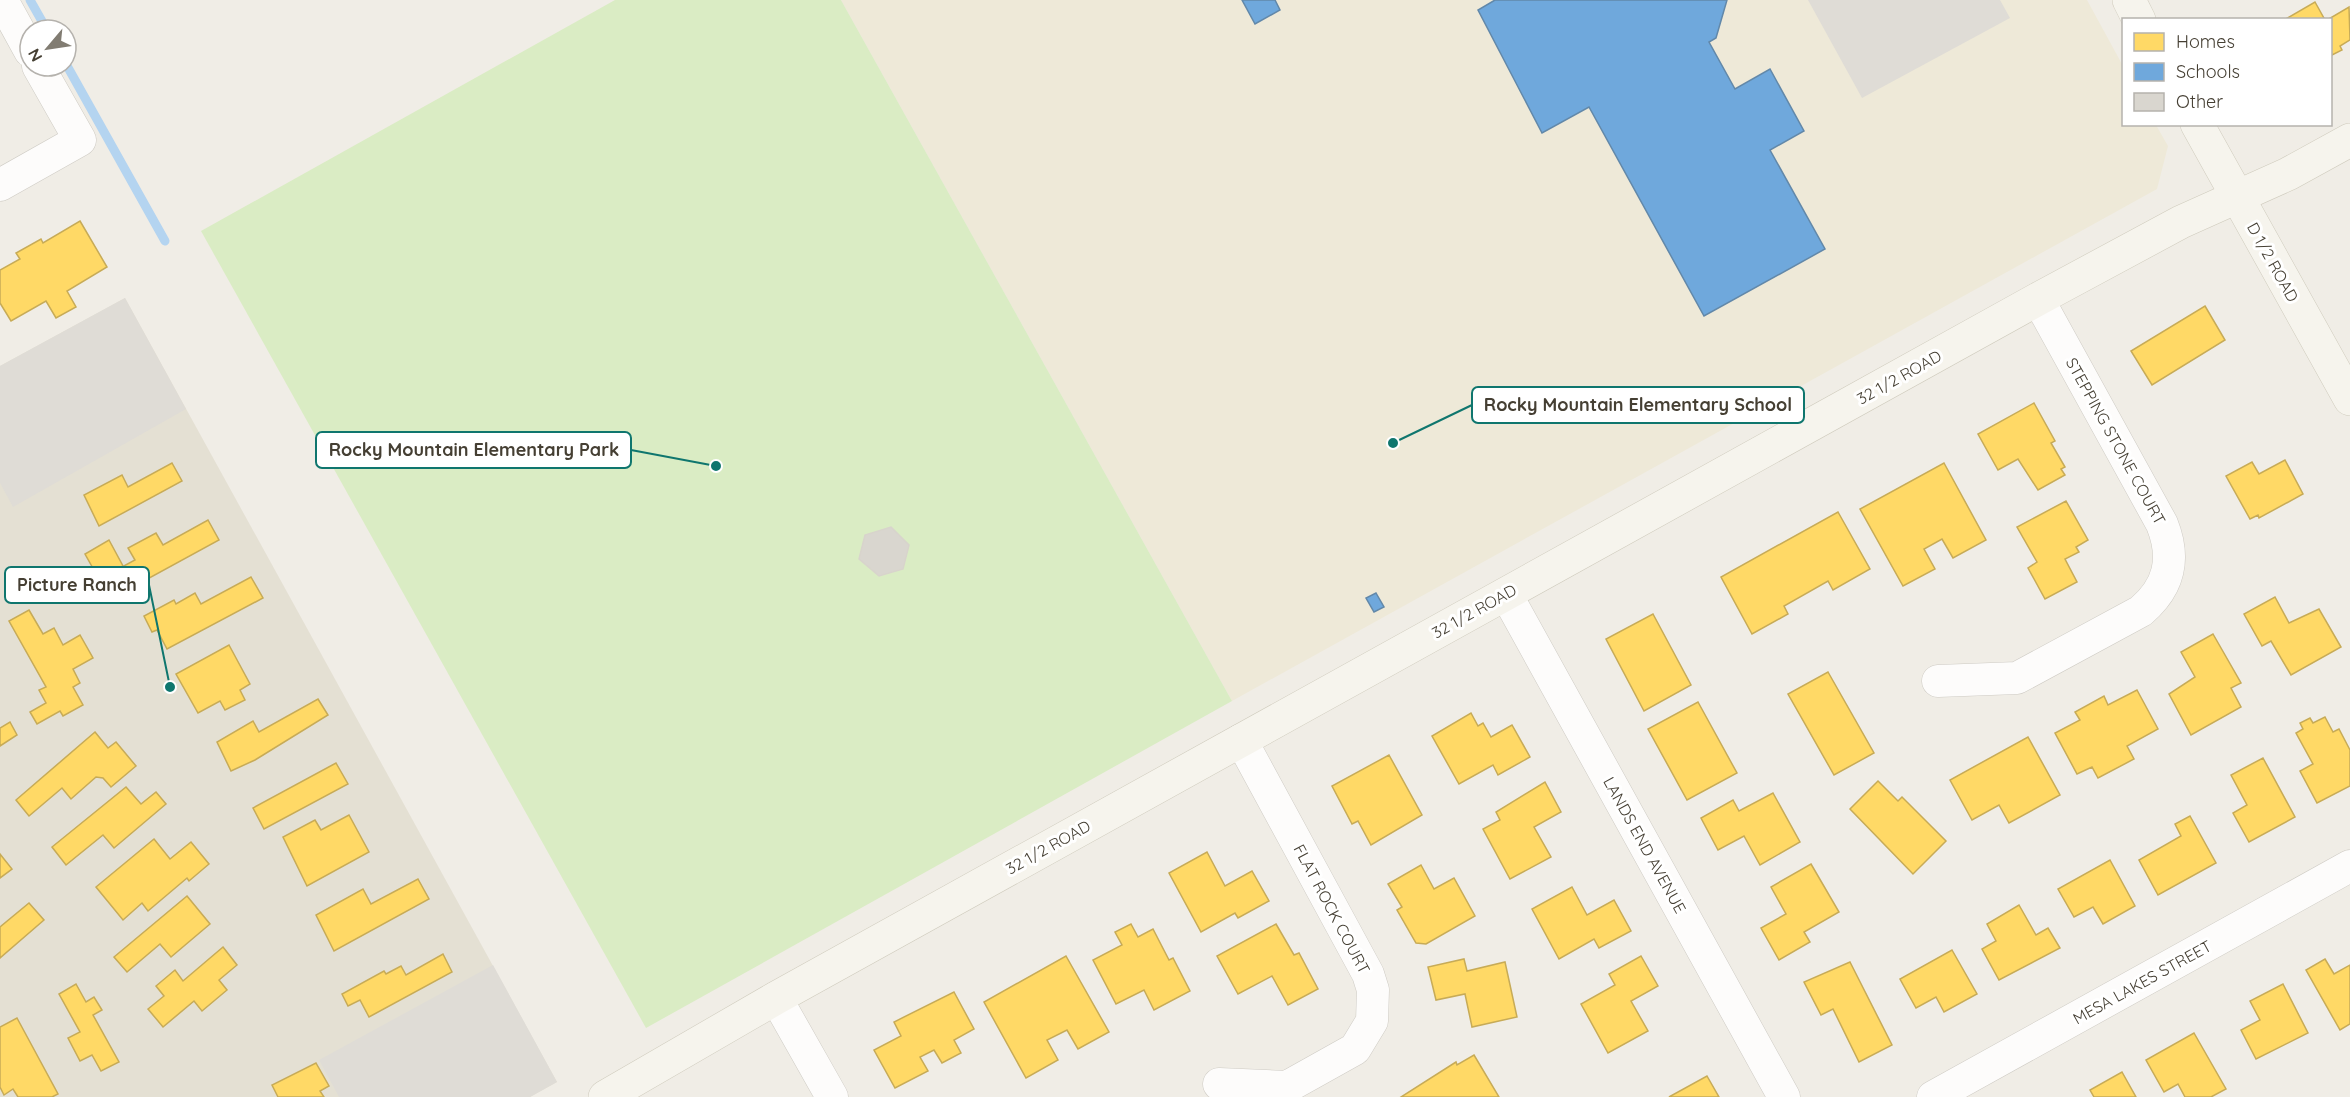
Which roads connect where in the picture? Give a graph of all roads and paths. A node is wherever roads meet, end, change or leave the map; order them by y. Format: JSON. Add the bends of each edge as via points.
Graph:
{"nodes":[{"id":1,"x":2,"y":0,"type":"edge"},
{"id":2,"x":2129,"y":0,"type":"edge"},
{"id":3,"x":2138,"y":18,"type":"edge"},
{"id":4,"x":18,"y":29,"type":"edge"},
{"id":5,"x":45,"y":78,"type":"edge"},
{"id":6,"x":2198,"y":126,"type":"edge"},
{"id":7,"x":2350,"y":140,"type":"edge"},
{"id":8,"x":0,"y":185,"type":"edge"},
{"id":9,"x":2237,"y":197,"type":"junction"},
{"id":10,"x":2038,"y":299,"type":"junction"},
{"id":11,"x":2350,"y":399,"type":"edge"},
{"id":12,"x":1506,"y":594,"type":"junction"},
{"id":13,"x":1938,"y":681,"type":"dead end"},
{"id":14,"x":1241,"y":740,"type":"junction"},
{"id":15,"x":2350,"y":867,"type":"edge"},
{"id":16,"x":776,"y":998,"type":"junction"},
{"id":17,"x":1219,"y":1084,"type":"dead end"},
{"id":18,"x":605,"y":1097,"type":"edge"},
{"id":19,"x":832,"y":1097,"type":"edge"},
{"id":20,"x":1784,"y":1097,"type":"edge"},
{"id":21,"x":1933,"y":1097,"type":"edge"}],
"edges":[{"from":1,"to":4,"type":"street"},
{"from":2,"to":3,"type":"street"},
{"from":5,"to":8,"type":"street","via":[[80,140]]},
{"from":6,"to":9,"type":"street","name":"D 1/2 ROAD"},
{"from":7,"to":9,"type":"street","name":"32 1/2 ROAD"},
{"from":9,"to":10,"type":"street","name":"32 1/2 ROAD","via":[[2181,222]]},
{"from":9,"to":11,"type":"street","name":"D 1/2 ROAD"},
{"from":10,"to":12,"type":"street","name":"32 1/2 ROAD"},
{"from":10,"to":13,"type":"street","name":"STEPPING STONE COURT","via":[[2162,524],[2170,555],[2169,571],[2154,600],[2141,611],[2017,678]]},
{"from":12,"to":14,"type":"street","name":"32 1/2 ROAD"},
{"from":12,"to":20,"type":"street","name":"LANDS END AVENUE"},
{"from":14,"to":16,"type":"street","name":"32 1/2 ROAD"},
{"from":14,"to":17,"type":"street","name":"FLAT ROCK COURT","via":[[1368,974],[1374,1005],[1368,1028],[1355,1049],[1287,1087]]},
{"from":15,"to":21,"type":"street","name":"MESA LAKES STREET"},
{"from":16,"to":18,"type":"street","name":"32 1/2 ROAD"},
{"from":16,"to":19,"type":"street"}]}
